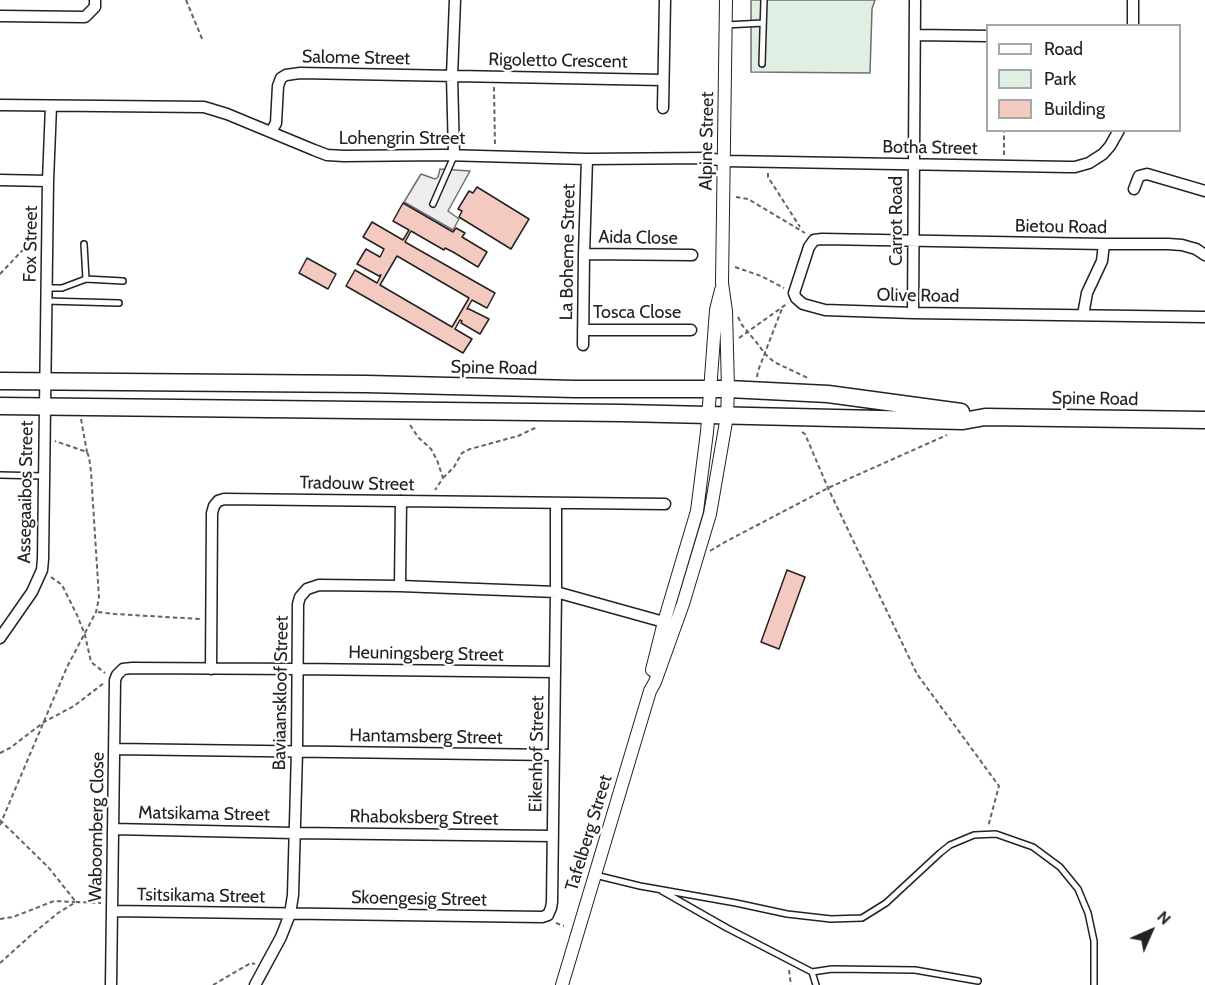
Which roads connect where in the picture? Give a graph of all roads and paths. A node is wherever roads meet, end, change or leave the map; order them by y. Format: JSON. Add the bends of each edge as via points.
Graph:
{"nodes":[{"id":1,"x":95,"y":0,"type":"edge"},
{"id":2,"x":186,"y":0,"type":"edge"},
{"id":3,"x":455,"y":0,"type":"edge"},
{"id":4,"x":665,"y":0,"type":"edge"},
{"id":5,"x":726,"y":0,"type":"edge"},
{"id":6,"x":764,"y":0,"type":"edge"},
{"id":7,"x":915,"y":0,"type":"edge"},
{"id":8,"x":1133,"y":0,"type":"edge"},
{"id":9,"x":0,"y":16,"type":"edge"},
{"id":10,"x":762,"y":23,"type":"junction"},
{"id":11,"x":1133,"y":24,"type":"edge"},
{"id":12,"x":726,"y":25,"type":"junction"},
{"id":13,"x":915,"y":35,"type":"junction"},
{"id":14,"x":986,"y":36,"type":"edge"},
{"id":15,"x":203,"y":41,"type":"dead end"},
{"id":16,"x":762,"y":64,"type":"dead end"},
{"id":17,"x":452,"y":76,"type":"junction"},
{"id":18,"x":663,"y":80,"type":"junction"},
{"id":19,"x":494,"y":82,"type":"dead end"},
{"id":20,"x":0,"y":105,"type":"edge"},
{"id":21,"x":51,"y":106,"type":"junction"},
{"id":22,"x":663,"y":108,"type":"dead end"},
{"id":23,"x":271,"y":132,"type":"junction"},
{"id":24,"x":1004,"y":132,"type":"edge"},
{"id":25,"x":1118,"y":132,"type":"edge"},
{"id":26,"x":495,"y":150,"type":"dead end"},
{"id":27,"x":454,"y":155,"type":"junction"},
{"id":28,"x":1004,"y":156,"type":"dead end"},
{"id":29,"x":587,"y":159,"type":"junction"},
{"id":30,"x":725,"y":161,"type":"junction"},
{"id":31,"x":913,"y":165,"type":"junction"},
{"id":32,"x":768,"y":172,"type":"dead end"},
{"id":33,"x":0,"y":180,"type":"edge"},
{"id":34,"x":48,"y":181,"type":"junction"},
{"id":35,"x":1134,"y":189,"type":"dead end"},
{"id":36,"x":1205,"y":191,"type":"edge"},
{"id":37,"x":736,"y":197,"type":"dead end"},
{"id":38,"x":433,"y":204,"type":"dead end"},
{"id":39,"x":801,"y":230,"type":"junction"},
{"id":40,"x":36,"y":236,"type":"dead end"},
{"id":41,"x":814,"y":240,"type":"junction"},
{"id":42,"x":914,"y":240,"type":"junction"},
{"id":43,"x":84,"y":244,"type":"dead end"},
{"id":44,"x":1104,"y":244,"type":"junction"},
{"id":45,"x":584,"y":254,"type":"junction"},
{"id":46,"x":692,"y":255,"type":"dead end"},
{"id":47,"x":1205,"y":255,"type":"edge"},
{"id":48,"x":735,"y":267,"type":"dead end"},
{"id":49,"x":0,"y":274,"type":"edge"},
{"id":50,"x":86,"y":279,"type":"junction"},
{"id":51,"x":123,"y":281,"type":"dead end"},
{"id":52,"x":722,"y":283,"type":"junction"},
{"id":53,"x":47,"y":288,"type":"junction"},
{"id":54,"x":795,"y":295,"type":"junction"},
{"id":55,"x":46,"y":301,"type":"junction"},
{"id":56,"x":119,"y":303,"type":"dead end"},
{"id":57,"x":783,"y":306,"type":"junction"},
{"id":58,"x":734,"y":312,"type":"dead end"},
{"id":59,"x":913,"y":313,"type":"junction"},
{"id":60,"x":1083,"y":315,"type":"junction"},
{"id":61,"x":1205,"y":317,"type":"edge"},
{"id":62,"x":583,"y":330,"type":"junction"},
{"id":63,"x":691,"y":330,"type":"dead end"},
{"id":64,"x":747,"y":332,"type":"junction"},
{"id":65,"x":735,"y":339,"type":"dead end"},
{"id":66,"x":583,"y":345,"type":"dead end"},
{"id":67,"x":765,"y":354,"type":"junction"},
{"id":68,"x":757,"y":378,"type":"dead end"},
{"id":69,"x":0,"y":381,"type":"edge"},
{"id":70,"x":45,"y":381,"type":"junction"},
{"id":71,"x":816,"y":382,"type":"dead end"},
{"id":72,"x":728,"y":389,"type":"junction"},
{"id":73,"x":710,"y":390,"type":"junction"},
{"id":74,"x":0,"y":406,"type":"edge"},
{"id":75,"x":45,"y":406,"type":"junction"},
{"id":76,"x":708,"y":415,"type":"junction"},
{"id":77,"x":80,"y":416,"type":"dead end"},
{"id":78,"x":727,"y":416,"type":"junction"},
{"id":79,"x":985,"y":417,"type":"junction"},
{"id":80,"x":1205,"y":420,"type":"edge"},
{"id":81,"x":406,"y":421,"type":"dead end"},
{"id":82,"x":542,"y":423,"type":"dead end"},
{"id":83,"x":799,"y":429,"type":"dead end"},
{"id":84,"x":948,"y":434,"type":"dead end"},
{"id":85,"x":52,"y":440,"type":"dead end"},
{"id":86,"x":87,"y":452,"type":"junction"},
{"id":87,"x":0,"y":475,"type":"edge"},
{"id":88,"x":44,"y":476,"type":"junction"},
{"id":89,"x":443,"y":478,"type":"junction"},
{"id":90,"x":828,"y":488,"type":"junction"},
{"id":91,"x":435,"y":496,"type":"dead end"},
{"id":92,"x":401,"y":501,"type":"junction"},
{"id":93,"x":556,"y":503,"type":"junction"},
{"id":94,"x":665,"y":504,"type":"dead end"},
{"id":95,"x":705,"y":555,"type":"dead end"},
{"id":96,"x":50,"y":576,"type":"dead end"},
{"id":97,"x":400,"y":586,"type":"junction"},
{"id":98,"x":556,"y":592,"type":"junction"},
{"id":99,"x":96,"y":612,"type":"junction"},
{"id":100,"x":205,"y":619,"type":"dead end"},
{"id":101,"x":669,"y":624,"type":"junction"},
{"id":102,"x":85,"y":635,"type":"junction"},
{"id":103,"x":0,"y":638,"type":"edge"},
{"id":104,"x":211,"y":669,"type":"junction"},
{"id":105,"x":298,"y":669,"type":"junction"},
{"id":106,"x":119,"y":672,"type":"joint"},
{"id":107,"x":555,"y":672,"type":"junction"},
{"id":108,"x":44,"y":722,"type":"junction"},
{"id":109,"x":114,"y":749,"type":"junction"},
{"id":110,"x":297,"y":751,"type":"junction"},
{"id":111,"x":0,"y":753,"type":"edge"},
{"id":112,"x":554,"y":755,"type":"junction"},
{"id":113,"x":1,"y":822,"type":"edge"},
{"id":114,"x":113,"y":828,"type":"junction"},
{"id":115,"x":294,"y":833,"type":"junction"},
{"id":116,"x":986,"y":834,"type":"junction"},
{"id":117,"x":553,"y":836,"type":"junction"},
{"id":118,"x":595,"y":875,"type":"junction"},
{"id":119,"x":658,"y":889,"type":"junction"},
{"id":120,"x":76,"y":902,"type":"junction"},
{"id":121,"x":112,"y":906,"type":"junction"},
{"id":122,"x":290,"y":914,"type":"junction"},
{"id":123,"x":548,"y":915,"type":"joint"},
{"id":124,"x":0,"y":919,"type":"edge"},
{"id":125,"x":788,"y":959,"type":"junction"},
{"id":126,"x":0,"y":963,"type":"edge"},
{"id":127,"x":265,"y":967,"type":"junction"},
{"id":128,"x":812,"y":972,"type":"junction"},
{"id":129,"x":978,"y":981,"type":"dead end"},
{"id":130,"x":111,"y":985,"type":"edge"},
{"id":131,"x":213,"y":985,"type":"edge"},
{"id":132,"x":255,"y":985,"type":"edge"},
{"id":133,"x":562,"y":985,"type":"edge"},
{"id":134,"x":791,"y":985,"type":"edge"},
{"id":135,"x":816,"y":985,"type":"edge"},
{"id":136,"x":1094,"y":985,"type":"edge"}],
"edges":[{"from":1,"to":9,"type":"street","via":[[95,7],[85,17]]},
{"from":2,"to":15,"type":"path"},
{"from":3,"to":17,"type":"street"},
{"from":4,"to":18,"type":"street"},
{"from":5,"to":12,"type":"street","name":"Alpine Street"},
{"from":6,"to":10,"type":"lane"},
{"from":7,"to":13,"type":"street","name":"Carrot Road"},
{"from":8,"to":11,"type":"street"},
{"from":10,"to":12,"type":"lane"},
{"from":10,"to":16,"type":"lane"},
{"from":12,"to":30,"type":"street","name":"Alpine Street"},
{"from":13,"to":14,"type":"street"},
{"from":13,"to":31,"type":"street","name":"Carrot Road"},
{"from":17,"to":18,"type":"street","name":"Rigoletto Crescent"},
{"from":17,"to":23,"type":"street","name":"Salome Street","via":[[286,75],[278,86],[276,123]]},
{"from":17,"to":27,"type":"street"},
{"from":18,"to":22,"type":"street"},
{"from":19,"to":26,"type":"path"},
{"from":20,"to":21,"type":"street","name":"Lohengrin Street"},
{"from":21,"to":23,"type":"street","name":"Lohengrin Street","via":[[204,107]]},
{"from":21,"to":34,"type":"street","name":"Fox Street"},
{"from":23,"to":27,"type":"street","name":"Lohengrin Street","via":[[327,155]]},
{"from":24,"to":28,"type":"path"},
{"from":25,"to":31,"type":"street","name":"Botha Street","via":[[1103,154],[1076,167]]},
{"from":27,"to":29,"type":"street","name":"Lohengrin Street"},
{"from":27,"to":38,"type":"lane"},
{"from":29,"to":30,"type":"street","name":"Lohengrin Street"},
{"from":29,"to":45,"type":"street","name":"La Boheme Street"},
{"from":30,"to":31,"type":"street","name":"Botha Street"},
{"from":30,"to":52,"type":"street","name":"Alpine Street"},
{"from":31,"to":42,"type":"street","name":"Carrot Road"},
{"from":32,"to":39,"type":"path"},
{"from":33,"to":34,"type":"street"},
{"from":34,"to":53,"type":"street","name":"Fox Street"},
{"from":35,"to":36,"type":"street","via":[[1139,176],[1147,174]]},
{"from":37,"to":39,"type":"path","via":[[748,199]]},
{"from":39,"to":41,"type":"path"},
{"from":40,"to":49,"type":"path"},
{"from":41,"to":42,"type":"street"},
{"from":41,"to":54,"type":"street"},
{"from":42,"to":44,"type":"street","name":"Bietou Road"},
{"from":42,"to":59,"type":"street","name":"Carrot Road"},
{"from":43,"to":50,"type":"lane"},
{"from":44,"to":47,"type":"street","name":"Bietou Road","via":[[1182,245]]},
{"from":44,"to":60,"type":"street"},
{"from":45,"to":46,"type":"street","name":"Aida Close"},
{"from":45,"to":62,"type":"street","name":"La Boheme Street"},
{"from":48,"to":54,"type":"path"},
{"from":50,"to":51,"type":"lane"},
{"from":50,"to":53,"type":"lane","via":[[62,288]]},
{"from":52,"to":72,"type":"street","name":"Alpine Street"},
{"from":52,"to":73,"type":"street","name":"Alpine Street","via":[[716,309]]},
{"from":53,"to":55,"type":"street","name":"Fox Street"},
{"from":54,"to":57,"type":"path"},
{"from":54,"to":59,"type":"street","name":"Olive Road","via":[[803,304],[825,310]]},
{"from":55,"to":56,"type":"lane"},
{"from":55,"to":70,"type":"street","name":"Fox Street"},
{"from":57,"to":64,"type":"path"},
{"from":57,"to":67,"type":"path"},
{"from":58,"to":64,"type":"path"},
{"from":59,"to":60,"type":"street","name":"Olive Road"},
{"from":60,"to":61,"type":"street","name":"Olive Road"},
{"from":62,"to":63,"type":"street","name":"Tosca Close"},
{"from":62,"to":66,"type":"street","name":"La Boheme Street"},
{"from":64,"to":65,"type":"path"},
{"from":64,"to":67,"type":"path"},
{"from":67,"to":68,"type":"path"},
{"from":67,"to":71,"type":"path","via":[[784,368]]},
{"from":69,"to":70,"type":"main road","name":"Spine Road"},
{"from":70,"to":73,"type":"main road","name":"Spine Road"},
{"from":70,"to":75,"type":"street","name":"Fox Street"},
{"from":72,"to":73,"type":"main road","name":"Spine Road"},
{"from":72,"to":78,"type":"street","name":"Alpine Street"},
{"from":72,"to":79,"type":"main road","name":"Spine Road","via":[[828,394]]},
{"from":73,"to":76,"type":"street","name":"Alpine Street"},
{"from":74,"to":75,"type":"main road","name":"Spine Road"},
{"from":75,"to":76,"type":"main road","name":"Spine Road"},
{"from":75,"to":88,"type":"street","name":"Assegaaibos Street"},
{"from":76,"to":78,"type":"main road","name":"Spine Road"},
{"from":76,"to":101,"type":"street","name":"Tafelberg Street","via":[[697,511]]},
{"from":77,"to":86,"type":"path"},
{"from":78,"to":79,"type":"main road","name":"Spine Road","via":[[963,421]]},
{"from":78,"to":101,"type":"street","name":"Tafelberg Street","via":[[710,514],[683,604]]},
{"from":79,"to":80,"type":"main road","name":"Spine Road"},
{"from":81,"to":89,"type":"path","via":[[431,449]]},
{"from":82,"to":89,"type":"path","via":[[518,436],[462,453]]},
{"from":83,"to":90,"type":"path","via":[[805,434]]},
{"from":84,"to":90,"type":"path"},
{"from":85,"to":86,"type":"path"},
{"from":86,"to":99,"type":"path","via":[[95,524],[99,597]]},
{"from":87,"to":88,"type":"lane"},
{"from":88,"to":103,"type":"street","name":"Assegaaibos Street","via":[[42,570],[32,592]]},
{"from":89,"to":91,"type":"path"},
{"from":90,"to":95,"type":"path"},
{"from":90,"to":116,"type":"path","via":[[916,674],[999,786]]},
{"from":92,"to":93,"type":"street","name":"Tradouw Street"},
{"from":92,"to":97,"type":"street"},
{"from":92,"to":104,"type":"street","name":"Tradouw Street","via":[[218,501],[212,513]]},
{"from":93,"to":94,"type":"street","name":"Tradouw Street"},
{"from":93,"to":98,"type":"street","name":"Eikenhof Street"},
{"from":96,"to":102,"type":"path","via":[[62,585]]},
{"from":97,"to":98,"type":"street","name":"Baviaanskloof Street"},
{"from":97,"to":105,"type":"street","name":"Baviaanskloof Street","via":[[319,585],[307,589],[298,604]]},
{"from":98,"to":101,"type":"street","name":"Baviaanskloof Street"},
{"from":98,"to":107,"type":"street","name":"Eikenhof Street"},
{"from":99,"to":100,"type":"path"},
{"from":99,"to":102,"type":"path"},
{"from":101,"to":118,"type":"street","name":"Tafelberg Street","via":[[649,680],[650,691]]},
{"from":102,"to":108,"type":"path"},
{"from":102,"to":108,"type":"path","via":[[91,662],[107,675],[104,684]]},
{"from":104,"to":105,"type":"street","name":"Heuningsberg Street"},
{"from":104,"to":106,"type":"street","name":"Heuningsberg Street","via":[[132,668]]},
{"from":105,"to":107,"type":"street","name":"Heuningsberg Street"},
{"from":105,"to":110,"type":"street","name":"Baviaanskloof Street"},
{"from":106,"to":109,"type":"street","name":"Waboomberg Close","via":[[115,680]]},
{"from":107,"to":112,"type":"street","name":"Eikenhof Street"},
{"from":108,"to":111,"type":"path"},
{"from":108,"to":113,"type":"path"},
{"from":109,"to":110,"type":"street","name":"Hantamsberg Street"},
{"from":109,"to":114,"type":"street","name":"Waboomberg Close"},
{"from":110,"to":112,"type":"street","name":"Hantamsberg Street"},
{"from":110,"to":115,"type":"street","name":"Baviaanskloof Street"},
{"from":112,"to":117,"type":"street","name":"Eikenhof Street"},
{"from":113,"to":120,"type":"path","via":[[49,868]]},
{"from":114,"to":115,"type":"street","name":"Matsikama Street"},
{"from":114,"to":121,"type":"street","name":"Waboomberg Close"},
{"from":115,"to":117,"type":"street","name":"Rhaboksberg Street"},
{"from":115,"to":122,"type":"street","name":"Baviaanskloof Street"},
{"from":116,"to":119,"type":"lane","via":[[950,845],[886,903],[862,918],[787,914]]},
{"from":116,"to":136,"type":"lane","via":[[1033,847],[1060,867],[1078,889],[1093,934]]},
{"from":117,"to":123,"type":"street","name":"Eikenhof Street","via":[[552,902]]},
{"from":118,"to":119,"type":"lane"},
{"from":118,"to":133,"type":"street","name":"Tafelberg Street"},
{"from":119,"to":125,"type":"lane"},
{"from":120,"to":121,"type":"path"},
{"from":120,"to":124,"type":"path","via":[[54,901]]},
{"from":120,"to":126,"type":"path","via":[[58,912]]},
{"from":121,"to":122,"type":"street","name":"Tsitsikama Street"},
{"from":121,"to":130,"type":"street","name":"Waboomberg Close"},
{"from":122,"to":123,"type":"street","name":"Skoengesig Street","via":[[542,918]]},
{"from":122,"to":127,"type":"street","name":"Baviaanskloof Street"},
{"from":125,"to":128,"type":"lane"},
{"from":125,"to":134,"type":"path"},
{"from":127,"to":131,"type":"path","via":[[251,963]]},
{"from":127,"to":132,"type":"street","name":"Baviaanskloof Street"},
{"from":128,"to":129,"type":"lane","via":[[915,970]]},
{"from":128,"to":135,"type":"lane"}]}
